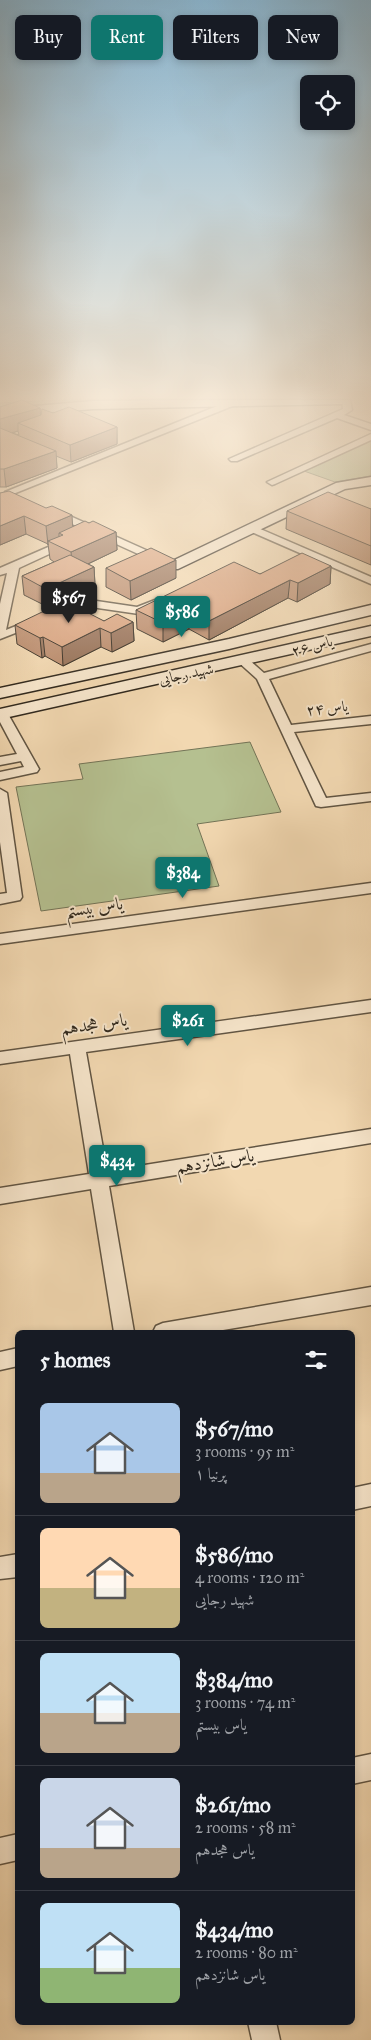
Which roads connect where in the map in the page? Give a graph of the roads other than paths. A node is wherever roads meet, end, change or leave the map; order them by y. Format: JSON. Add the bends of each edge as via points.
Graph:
{"nodes":[{"id":1,"x":17,"y":495,"type":"edge"},
{"id":2,"x":321,"y":495,"type":"edge"},
{"id":3,"x":23,"y":498,"type":"edge"},
{"id":4,"x":41,"y":506,"type":"edge"},
{"id":5,"x":251,"y":528,"type":"junction"},
{"id":6,"x":94,"y":530,"type":"junction"},
{"id":7,"x":14,"y":565,"type":"junction"},
{"id":8,"x":173,"y":566,"type":"joint"},
{"id":9,"x":0,"y":572,"type":"edge"},
{"id":10,"x":356,"y":574,"type":"junction"},
{"id":11,"x":371,"y":581,"type":"edge"},
{"id":12,"x":5,"y":583,"type":"edge"},
{"id":13,"x":371,"y":588,"type":"edge"},
{"id":14,"x":163,"y":600,"type":"edge"},
{"id":15,"x":371,"y":610,"type":"edge"},
{"id":16,"x":0,"y":630,"type":"edge"},
{"id":17,"x":371,"y":630,"type":"edge"},
{"id":18,"x":0,"y":636,"type":"edge"},
{"id":19,"x":371,"y":647,"type":"edge"},
{"id":20,"x":242,"y":661,"type":"junction"},
{"id":21,"x":262,"y":677,"type":"junction"},
{"id":22,"x":27,"y":687,"type":"junction"},
{"id":23,"x":0,"y":693,"type":"edge"},
{"id":24,"x":40,"y":706,"type":"junction"},
{"id":25,"x":1,"y":714,"type":"edge"},
{"id":26,"x":371,"y":720,"type":"edge"},
{"id":27,"x":287,"y":729,"type":"junction"},
{"id":28,"x":25,"y":757,"type":"junction"},
{"id":29,"x":0,"y":762,"type":"edge"},
{"id":30,"x":0,"y":776,"type":"edge"},
{"id":31,"x":0,"y":793,"type":"edge"},
{"id":32,"x":371,"y":798,"type":"edge"},
{"id":33,"x":371,"y":888,"type":"edge"},
{"id":34,"x":0,"y":899,"type":"edge"},
{"id":35,"x":0,"y":939,"type":"edge"},
{"id":36,"x":371,"y":1006,"type":"edge"},
{"id":37,"x":77,"y":1047,"type":"junction"},
{"id":38,"x":0,"y":1058,"type":"edge"},
{"id":39,"x":371,"y":1136,"type":"edge"},
{"id":40,"x":99,"y":1180,"type":"junction"},
{"id":41,"x":0,"y":1196,"type":"edge"},
{"id":42,"x":371,"y":1296,"type":"edge"},
{"id":43,"x":124,"y":1330,"type":"edge"},
{"id":44,"x":175,"y":1330,"type":"edge"},
{"id":45,"x":15,"y":1358,"type":"edge"},
{"id":46,"x":0,"y":1361,"type":"edge"},
{"id":47,"x":371,"y":1495,"type":"edge"},
{"id":48,"x":355,"y":1498,"type":"edge"},
{"id":49,"x":15,"y":1566,"type":"edge"},
{"id":50,"x":0,"y":1568,"type":"edge"},
{"id":51,"x":371,"y":1766,"type":"edge"},
{"id":52,"x":355,"y":1770,"type":"edge"},
{"id":53,"x":15,"y":1848,"type":"edge"},
{"id":54,"x":0,"y":1851,"type":"edge"},
{"id":55,"x":263,"y":2025,"type":"edge"},
{"id":56,"x":266,"y":2040,"type":"edge"}],
"edges":[{"from":1,"to":3,"type":"street"},
{"from":2,"to":5,"type":"street"},
{"from":4,"to":6,"type":"street"},
{"from":5,"to":8,"type":"street"},
{"from":5,"to":10,"type":"street"},
{"from":6,"to":7,"type":"street"},
{"from":6,"to":8,"type":"street"},
{"from":7,"to":9,"type":"street"},
{"from":7,"to":12,"type":"street"},
{"from":10,"to":11,"type":"street"},
{"from":10,"to":13,"type":"street"},
{"from":12,"to":16,"type":"street"},
{"from":14,"to":18,"type":"street","via":[[139,611],[83,602]]},
{"from":15,"to":22,"type":"street","name":"شهید رجایی"},
{"from":17,"to":20,"type":"street","name":"شهید رجایی"},
{"from":19,"to":21,"type":"street","name":"یاس ۲۶"},
{"from":20,"to":21,"type":"street"},
{"from":20,"to":24,"type":"street","name":"شهید رجایی"},
{"from":21,"to":27,"type":"street"},
{"from":22,"to":23,"type":"street","name":"شهید رجایی"},
{"from":22,"to":24,"type":"street","via":[[26,698]]},
{"from":24,"to":25,"type":"street","name":"شهید رجایی"},
{"from":25,"to":28,"type":"street"},
{"from":26,"to":27,"type":"street","name":"یاس ۲۴"},
{"from":27,"to":32,"type":"street","via":[[321,803]]},
{"from":28,"to":29,"type":"street"},
{"from":28,"to":30,"type":"street","via":[[32,769]]},
{"from":31,"to":34,"type":"street","via":[[15,897]]},
{"from":33,"to":35,"type":"street","name":"یاس بیستم"},
{"from":36,"to":37,"type":"street","name":"یاس هجدهم"},
{"from":37,"to":38,"type":"street","name":"یاس هجدهم"},
{"from":37,"to":40,"type":"street"},
{"from":39,"to":40,"type":"street","name":"یاس شانزدهم"},
{"from":40,"to":41,"type":"street","name":"یاس شانزدهم"},
{"from":40,"to":43,"type":"street"},
{"from":42,"to":44,"type":"street"},
{"from":45,"to":46,"type":"street"},
{"from":47,"to":48,"type":"street"},
{"from":49,"to":50,"type":"street"},
{"from":51,"to":52,"type":"street"},
{"from":53,"to":54,"type":"street"},
{"from":55,"to":56,"type":"street"}]}
